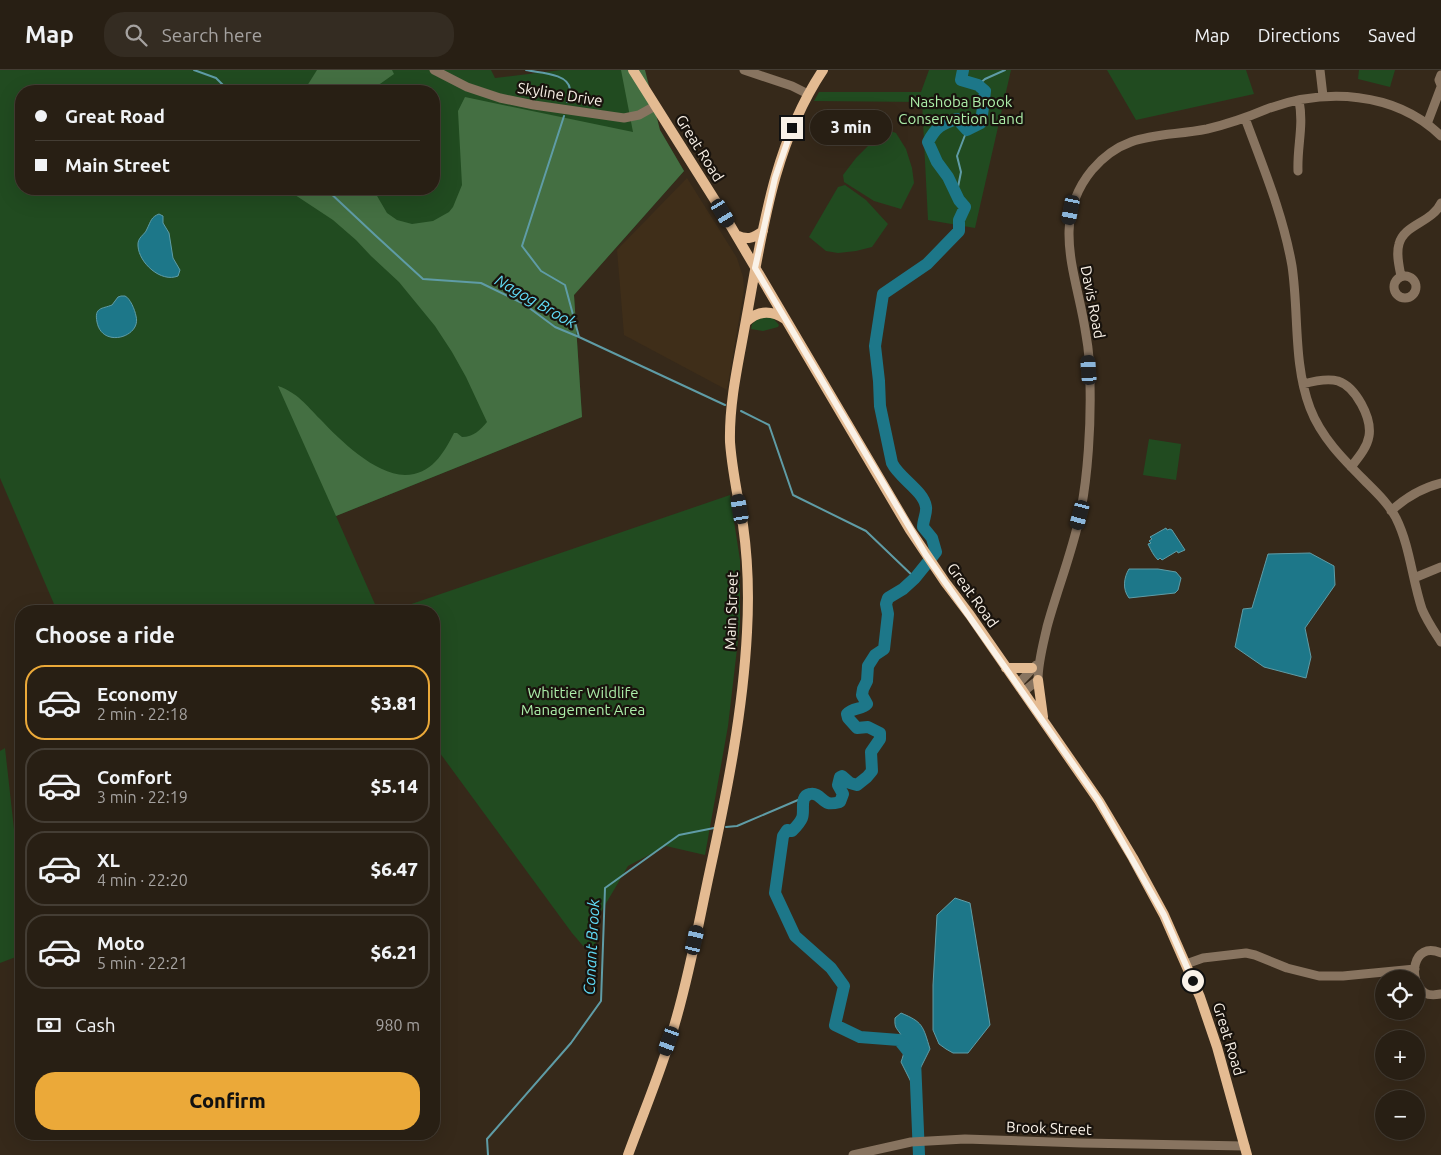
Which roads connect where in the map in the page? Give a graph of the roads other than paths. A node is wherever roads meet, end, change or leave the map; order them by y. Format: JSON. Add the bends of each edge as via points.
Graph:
{"nodes":[{"id":1,"x":434,"y":70,"type":"edge"},
{"id":2,"x":633,"y":70,"type":"edge"},
{"id":3,"x":744,"y":70,"type":"edge"},
{"id":4,"x":822,"y":70,"type":"edge"},
{"id":5,"x":1320,"y":70,"type":"edge"},
{"id":6,"x":1441,"y":75,"type":"edge"},
{"id":7,"x":1441,"y":86,"type":"edge"},
{"id":8,"x":808,"y":94,"type":"junction"},
{"id":9,"x":1323,"y":96,"type":"junction"},
{"id":10,"x":1299,"y":100,"type":"junction"},
{"id":11,"x":655,"y":106,"type":"junction"},
{"id":12,"x":1245,"y":118,"type":"junction"},
{"id":13,"x":1426,"y":124,"type":"junction"},
{"id":14,"x":1441,"y":136,"type":"edge"},
{"id":15,"x":1298,"y":171,"type":"dead end"},
{"id":16,"x":1441,"y":203,"type":"edge"},
{"id":17,"x":763,"y":231,"type":"junction"},
{"id":18,"x":736,"y":235,"type":"junction"},
{"id":19,"x":755,"y":268,"type":"junction"},
{"id":20,"x":1401,"y":276,"type":"dead end"},
{"id":21,"x":785,"y":318,"type":"junction"},
{"id":22,"x":746,"y":322,"type":"junction"},
{"id":23,"x":1303,"y":384,"type":"junction"},
{"id":24,"x":1351,"y":467,"type":"junction"},
{"id":25,"x":1441,"y":483,"type":"edge"},
{"id":26,"x":1391,"y":510,"type":"junction"},
{"id":27,"x":1441,"y":567,"type":"edge"},
{"id":28,"x":1414,"y":578,"type":"junction"},
{"id":29,"x":1441,"y":642,"type":"edge"},
{"id":30,"x":1035,"y":666,"type":"junction"},
{"id":31,"x":1006,"y":668,"type":"junction"},
{"id":32,"x":1038,"y":680,"type":"junction"},
{"id":33,"x":1021,"y":688,"type":"junction"},
{"id":34,"x":1044,"y":720,"type":"junction"},
{"id":35,"x":1441,"y":953,"type":"edge"},
{"id":36,"x":1186,"y":964,"type":"junction"},
{"id":37,"x":1415,"y":969,"type":"junction"},
{"id":38,"x":1441,"y":994,"type":"edge"},
{"id":39,"x":1246,"y":1150,"type":"edge"},
{"id":40,"x":628,"y":1155,"type":"edge"},
{"id":41,"x":853,"y":1155,"type":"edge"}],
"edges":[{"from":1,"to":11,"type":"street","name":"Skyline Drive","via":[[477,91],[548,107],[624,118],[639,115]]},
{"from":2,"to":11,"type":"main road","name":"Great Road"},
{"from":3,"to":8,"type":"street"},
{"from":4,"to":8,"type":"main road","name":"Main Street"},
{"from":5,"to":9,"type":"street"},
{"from":6,"to":7,"type":"street"},
{"from":7,"to":13,"type":"street"},
{"from":8,"to":17,"type":"main road","name":"Main Street","via":[[780,162]]},
{"from":9,"to":10,"type":"street","name":"Davis Road"},
{"from":9,"to":13,"type":"street","name":"Davis Road","via":[[1371,100],[1396,108]]},
{"from":10,"to":12,"type":"street","name":"Davis Road"},
{"from":10,"to":15,"type":"street","via":[[1302,125]]},
{"from":11,"to":18,"type":"main road","name":"Great Road"},
{"from":12,"to":23,"type":"street","via":[[1284,228],[1294,281]]},
{"from":12,"to":30,"type":"street","name":"Davis Road","via":[[1210,128],[1153,135],[1130,142],[1110,153],[1093,169],[1075,199],[1068,234],[1087,343],[1090,384],[1086,471],[1080,515]]},
{"from":13,"to":14,"type":"street","name":"Davis Road"},
{"from":16,"to":20,"type":"street","via":[[1435,213],[1408,230],[1400,240]]},
{"from":17,"to":18,"type":"main road","via":[[752,238]]},
{"from":17,"to":19,"type":"main road","name":"Main Street"},
{"from":18,"to":19,"type":"main road","name":"Great Road"},
{"from":19,"to":21,"type":"main road","name":"Great Road"},
{"from":19,"to":22,"type":"main road","name":"Main Street"},
{"from":21,"to":22,"type":"main road","via":[[763,312]]},
{"from":21,"to":31,"type":"main road","name":"Great Road","via":[[926,555]]},
{"from":22,"to":40,"type":"main road","name":"Main Street","via":[[730,430],[748,568],[748,630],[742,684],[720,826],[688,972],[675,1025]]},
{"from":23,"to":24,"type":"street","via":[[1318,425]]},
{"from":23,"to":24,"type":"street","via":[[1320,380],[1338,381],[1345,384],[1360,403],[1369,430],[1368,438]]},
{"from":24,"to":26,"type":"street"},
{"from":25,"to":26,"type":"street","via":[[1413,493]]},
{"from":26,"to":28,"type":"street"},
{"from":27,"to":28,"type":"street"},
{"from":28,"to":29,"type":"street","via":[[1422,610]]},
{"from":30,"to":31,"type":"main road"},
{"from":30,"to":32,"type":"street","name":"Davis Road"},
{"from":30,"to":33,"type":"street","name":"Davis Road"},
{"from":31,"to":33,"type":"main road","name":"Great Road"},
{"from":32,"to":33,"type":"street"},
{"from":32,"to":34,"type":"main road"},
{"from":33,"to":34,"type":"main road","name":"Great Road"},
{"from":34,"to":36,"type":"main road","name":"Great Road","via":[[1133,858]]},
{"from":35,"to":37,"type":"street","via":[[1424,952],[1417,959]]},
{"from":36,"to":37,"type":"street","via":[[1203,958],[1246,953],[1293,970],[1328,976]]},
{"from":36,"to":39,"type":"main road","name":"Great Road","via":[[1203,1005]]},
{"from":37,"to":38,"type":"street","via":[[1422,990]]},
{"from":39,"to":41,"type":"street","name":"Brook Street","via":[[965,1139],[911,1142]]}]}
